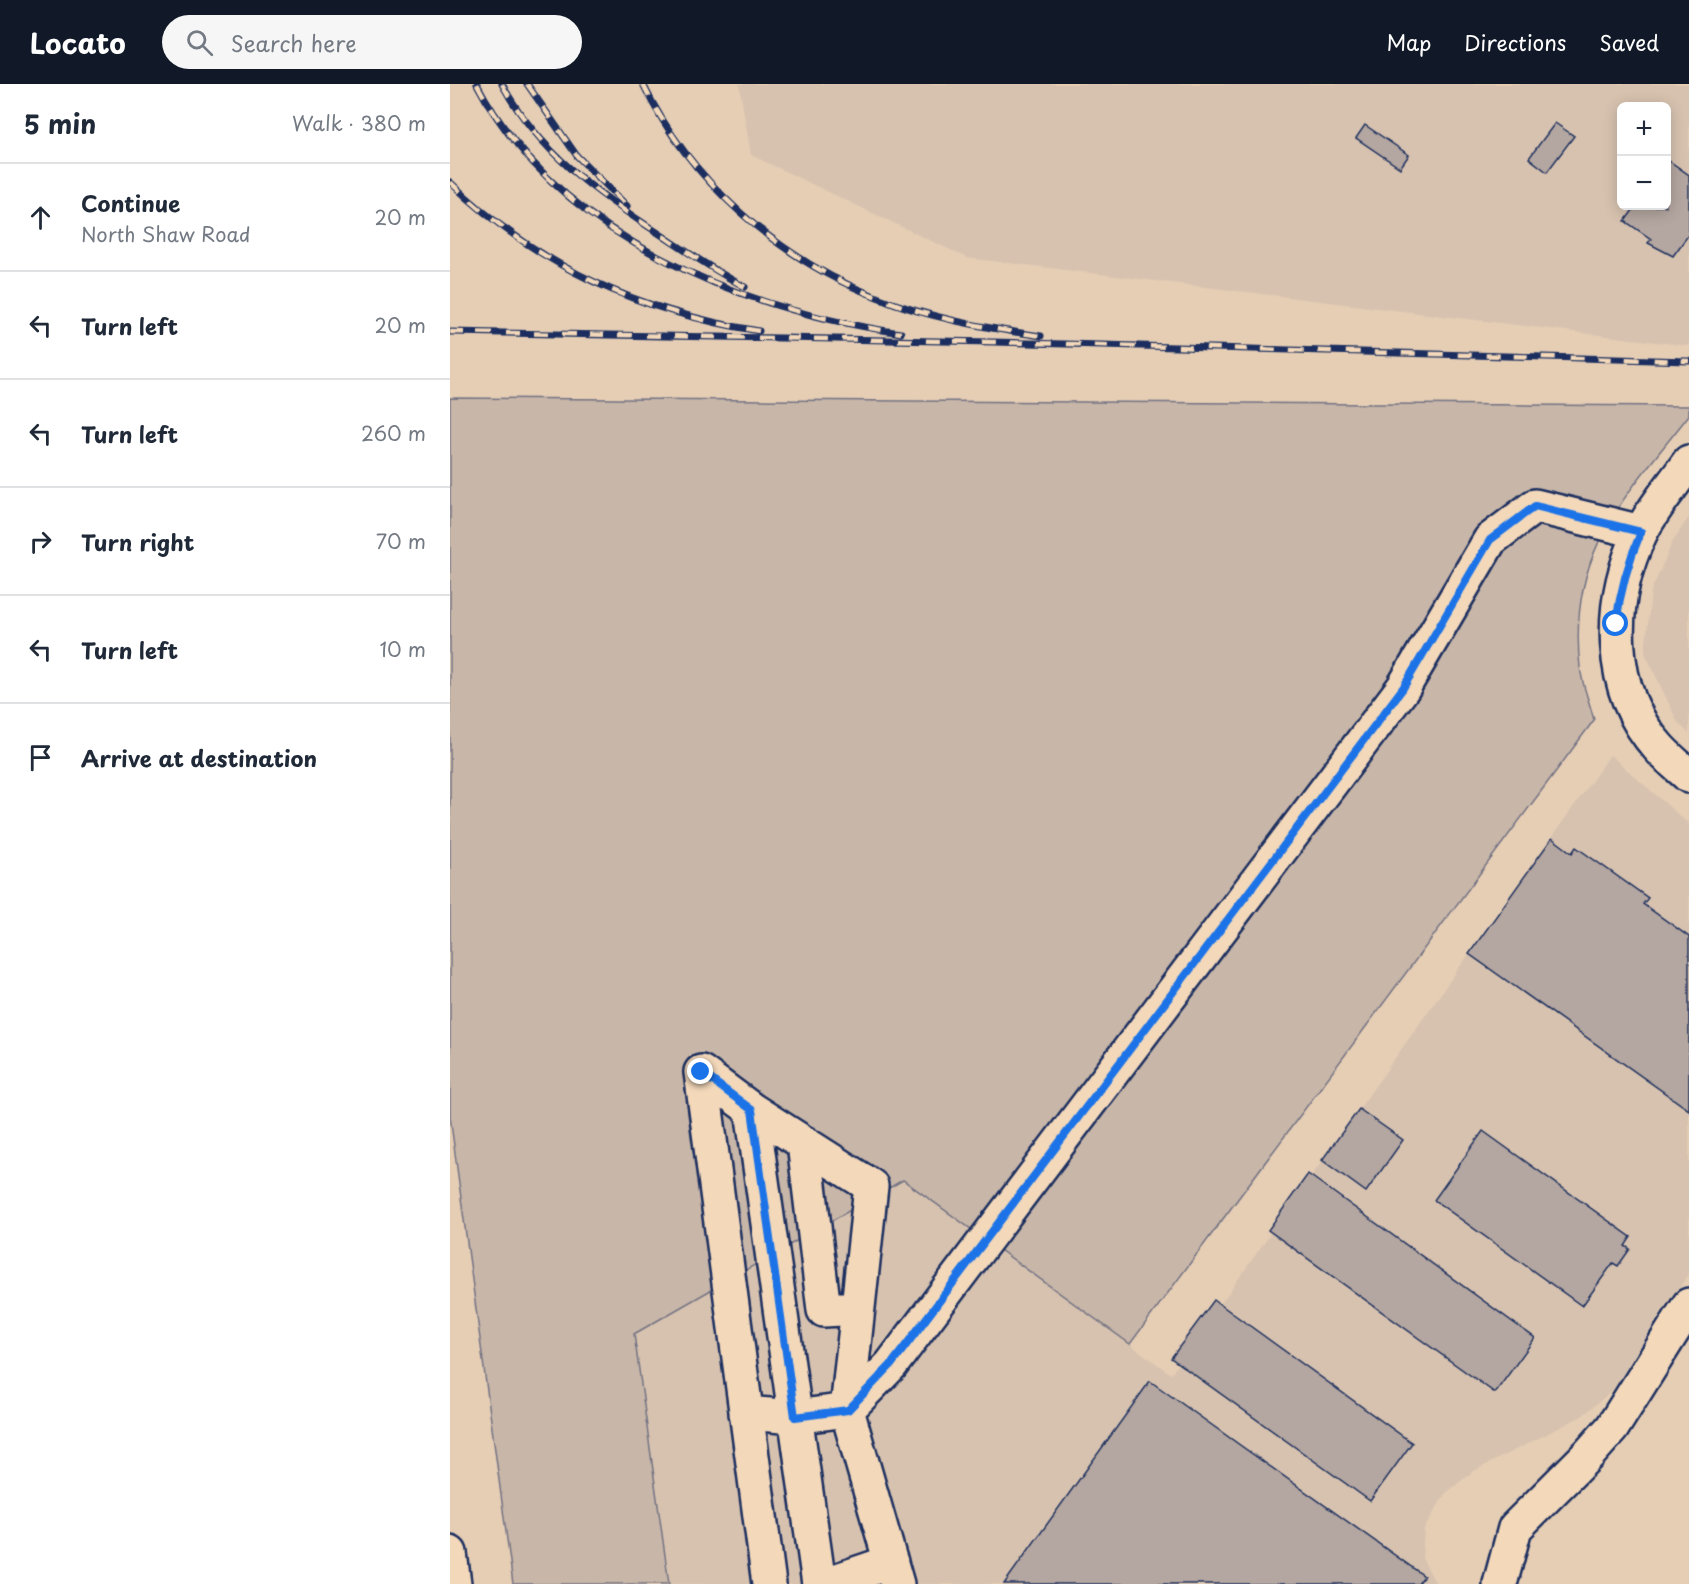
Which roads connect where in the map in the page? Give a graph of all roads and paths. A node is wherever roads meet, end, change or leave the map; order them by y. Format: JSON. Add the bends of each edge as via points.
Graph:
{"nodes":[{"id":1,"x":1689,"y":462,"type":"edge"},
{"id":2,"x":1641,"y":532,"type":"junction"},
{"id":3,"x":1689,"y":776,"type":"edge"},
{"id":4,"x":752,"y":1110,"type":"junction"},
{"id":5,"x":804,"y":1143,"type":"junction"},
{"id":6,"x":773,"y":1261,"type":"junction"},
{"id":7,"x":726,"y":1262,"type":"junction"},
{"id":8,"x":1689,"y":1305,"type":"edge"},
{"id":9,"x":858,"y":1308,"type":"junction"},
{"id":10,"x":824,"y":1310,"type":"junction"},
{"id":11,"x":781,"y":1316,"type":"junction"},
{"id":12,"x":848,"y":1410,"type":"junction"},
{"id":13,"x":746,"y":1413,"type":"junction"},
{"id":14,"x":795,"y":1417,"type":"junction"},
{"id":15,"x":450,"y":1553,"type":"edge"},
{"id":16,"x":894,"y":1573,"type":"edge"},
{"id":17,"x":454,"y":1584,"type":"edge"},
{"id":18,"x":769,"y":1584,"type":"edge"},
{"id":19,"x":819,"y":1584,"type":"edge"},
{"id":20,"x":826,"y":1584,"type":"edge"},
{"id":21,"x":1500,"y":1584,"type":"edge"}],
"edges":[{"from":1,"to":2,"type":"street"},
{"from":2,"to":3,"type":"street","via":[[1620,595],[1618,653],[1624,681],[1641,723],[1658,747]]},
{"from":2,"to":12,"type":"street","via":[[1535,506],[1490,540],[1403,688],[891,1365]]},
{"from":4,"to":5,"type":"street"},
{"from":4,"to":6,"type":"street"},
{"from":4,"to":7,"type":"street","via":[[701,1072]]},
{"from":5,"to":9,"type":"street","via":[[871,1186]]},
{"from":5,"to":10,"type":"street"},
{"from":6,"to":7,"type":"street"},
{"from":6,"to":11,"type":"street"},
{"from":7,"to":13,"type":"street"},
{"from":8,"to":21,"type":"street","via":[[1612,1428],[1515,1528]]},
{"from":9,"to":10,"type":"street"},
{"from":9,"to":12,"type":"street"},
{"from":10,"to":11,"type":"street"},
{"from":11,"to":14,"type":"street"},
{"from":12,"to":14,"type":"street"},
{"from":12,"to":16,"type":"street"},
{"from":13,"to":14,"type":"street"},
{"from":13,"to":18,"type":"street"},
{"from":14,"to":19,"type":"street"},
{"from":15,"to":17,"type":"street"},
{"from":16,"to":20,"type":"street"}]}
